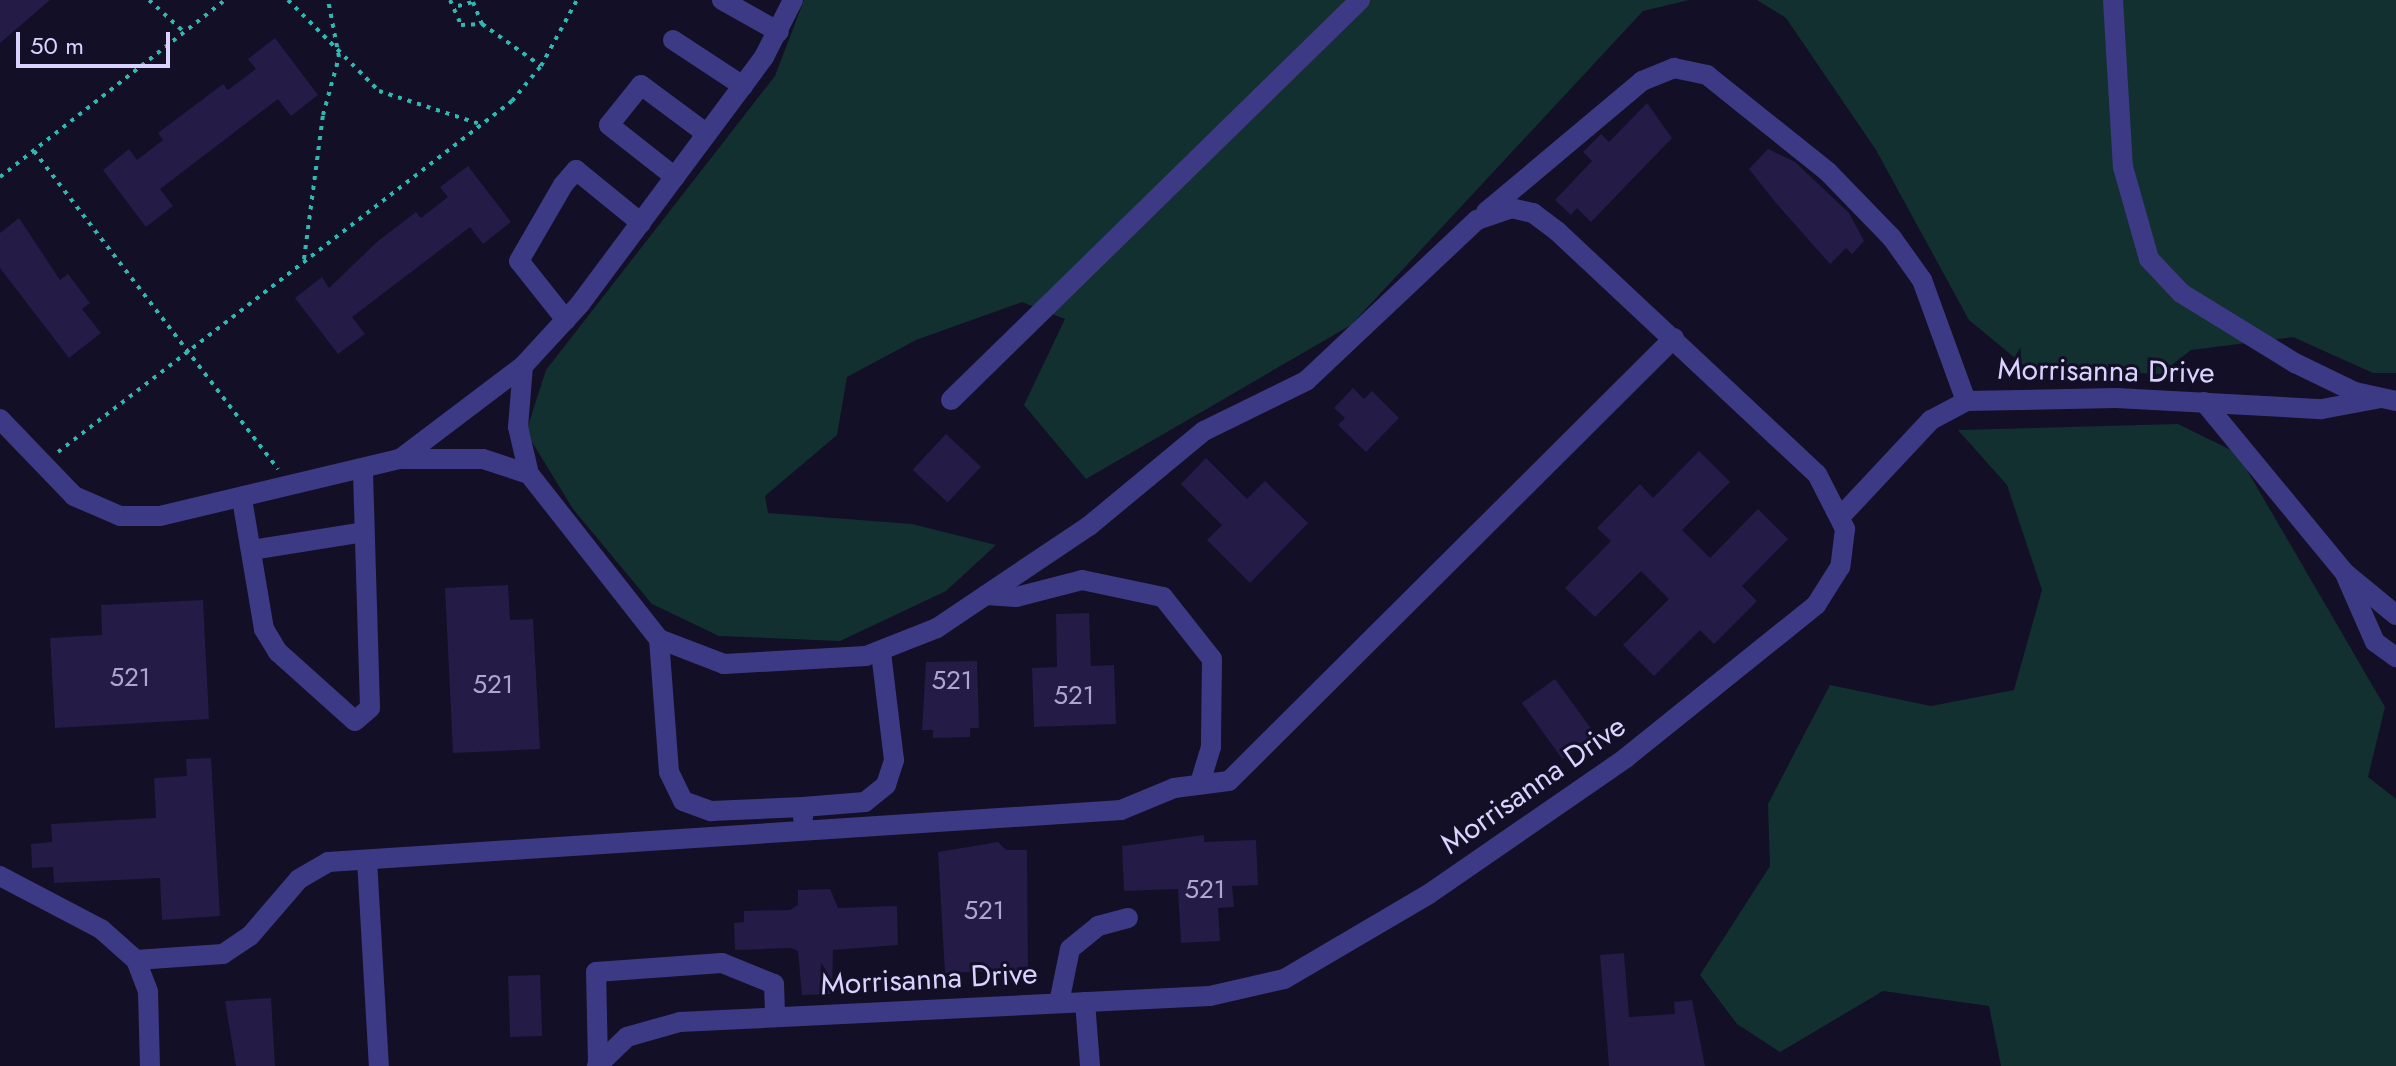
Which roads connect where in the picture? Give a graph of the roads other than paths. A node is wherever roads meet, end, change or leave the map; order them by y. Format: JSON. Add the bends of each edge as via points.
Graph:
{"nodes":[{"id":1,"x":722,"y":0,"type":"edge"},
{"id":2,"x":793,"y":0,"type":"edge"},
{"id":3,"x":1360,"y":0,"type":"edge"},
{"id":4,"x":2113,"y":0,"type":"edge"},
{"id":5,"x":779,"y":32,"type":"junction"},
{"id":6,"x":673,"y":40,"type":"dead end"},
{"id":7,"x":743,"y":86,"type":"junction"},
{"id":8,"x":707,"y":134,"type":"junction"},
{"id":9,"x":675,"y":177,"type":"junction"},
{"id":10,"x":1477,"y":220,"type":"junction"},
{"id":11,"x":641,"y":223,"type":"junction"},
{"id":12,"x":566,"y":320,"type":"junction"},
{"id":13,"x":1674,"y":338,"type":"junction"},
{"id":14,"x":523,"y":366,"type":"junction"},
{"id":15,"x":951,"y":400,"type":"dead end"},
{"id":16,"x":2388,"y":400,"type":"edge"},
{"id":17,"x":1966,"y":401,"type":"junction"},
{"id":18,"x":2204,"y":402,"type":"junction"},
{"id":19,"x":0,"y":419,"type":"edge"},
{"id":20,"x":400,"y":459,"type":"junction"},
{"id":21,"x":363,"y":470,"type":"junction"},
{"id":22,"x":529,"y":474,"type":"junction"},
{"id":23,"x":242,"y":499,"type":"junction"},
{"id":24,"x":1842,"y":515,"type":"junction"},
{"id":25,"x":364,"y":532,"type":"junction"},
{"id":26,"x":252,"y":550,"type":"junction"},
{"id":27,"x":2345,"y":573,"type":"junction"},
{"id":28,"x":986,"y":595,"type":"junction"},
{"id":29,"x":2396,"y":615,"type":"edge"},
{"id":30,"x":659,"y":639,"type":"junction"},
{"id":31,"x":881,"y":652,"type":"junction"},
{"id":32,"x":2396,"y":657,"type":"edge"},
{"id":33,"x":1200,"y":784,"type":"junction"},
{"id":34,"x":803,"y":807,"type":"junction"},
{"id":35,"x":804,"y":832,"type":"junction"},
{"id":36,"x":367,"y":860,"type":"junction"},
{"id":37,"x":0,"y":876,"type":"edge"},
{"id":38,"x":1128,"y":918,"type":"dead end"},
{"id":39,"x":136,"y":960,"type":"junction"},
{"id":40,"x":1085,"y":1002,"type":"junction"},
{"id":41,"x":1059,"y":1003,"type":"junction"},
{"id":42,"x":775,"y":1016,"type":"junction"},
{"id":43,"x":597,"y":1065,"type":"edge"},
{"id":44,"x":150,"y":1066,"type":"edge"},
{"id":45,"x":379,"y":1066,"type":"edge"},
{"id":46,"x":1090,"y":1066,"type":"edge"}],
"edges":[{"from":1,"to":5,"type":"street"},
{"from":2,"to":5,"type":"street"},
{"from":3,"to":15,"type":"street"},
{"from":4,"to":16,"type":"street","via":[[2123,167],[2149,259],[2181,293],[2295,363]]},
{"from":5,"to":7,"type":"street"},
{"from":6,"to":7,"type":"street"},
{"from":7,"to":8,"type":"street"},
{"from":8,"to":9,"type":"street"},
{"from":8,"to":9,"type":"street","via":[[641,85],[609,125]]},
{"from":9,"to":11,"type":"street"},
{"from":10,"to":13,"type":"street","via":[[1511,208],[1533,213]]},
{"from":10,"to":17,"type":"street","via":[[1642,81],[1674,68],[1707,75],[1828,172],[1892,238],[1922,280]]},
{"from":10,"to":28,"type":"street","via":[[1337,359],[1204,431],[1089,526]]},
{"from":11,"to":12,"type":"street"},
{"from":11,"to":12,"type":"street","via":[[576,170],[563,185],[519,261]]},
{"from":12,"to":14,"type":"street"},
{"from":13,"to":24,"type":"street","via":[[1817,474]]},
{"from":13,"to":33,"type":"street","via":[[1239,776]]},
{"from":14,"to":20,"type":"street"},
{"from":14,"to":22,"type":"street","via":[[518,427]]},
{"from":16,"to":18,"type":"street","name":"Morrisanna Drive","via":[[2322,409]]},
{"from":17,"to":18,"type":"street","name":"Morrisanna Drive"},
{"from":17,"to":24,"type":"street","name":"Morrisanna Drive","via":[[1931,420]]},
{"from":18,"to":27,"type":"street"},
{"from":19,"to":23,"type":"street","via":[[74,496],[120,516],[160,516]]},
{"from":20,"to":21,"type":"street"},
{"from":20,"to":22,"type":"street","via":[[483,459]]},
{"from":21,"to":23,"type":"street"},
{"from":21,"to":25,"type":"street"},
{"from":22,"to":30,"type":"street"},
{"from":23,"to":26,"type":"street"},
{"from":24,"to":40,"type":"street","name":"Morrisanna Drive","via":[[1840,567],[1816,605],[1626,758],[1429,894],[1284,979],[1210,996]]},
{"from":25,"to":26,"type":"street"},
{"from":25,"to":26,"type":"street","via":[[370,708],[355,721],[278,652],[257,605]]},
{"from":27,"to":29,"type":"street"},
{"from":27,"to":32,"type":"street","via":[[2375,642]]},
{"from":28,"to":31,"type":"street","via":[[937,628]]},
{"from":28,"to":33,"type":"street","via":[[1016,597],[1082,580],[1163,597],[1212,659],[1211,747]]},
{"from":30,"to":31,"type":"street","via":[[694,659],[724,664]]},
{"from":30,"to":34,"type":"street","via":[[669,772],[683,801],[714,812]]},
{"from":31,"to":34,"type":"street","via":[[894,760],[886,785],[865,802]]},
{"from":33,"to":35,"type":"street","via":[[1121,810]]},
{"from":34,"to":35,"type":"street"},
{"from":35,"to":36,"type":"street"},
{"from":36,"to":39,"type":"street","via":[[313,868],[250,936],[223,954]]},
{"from":36,"to":45,"type":"street"},
{"from":37,"to":39,"type":"street","via":[[101,929]]},
{"from":38,"to":41,"type":"street","via":[[1098,926],[1070,949]]},
{"from":39,"to":44,"type":"street","via":[[148,992]]},
{"from":40,"to":41,"type":"street","name":"Morrisanna Drive"},
{"from":40,"to":46,"type":"street"},
{"from":41,"to":42,"type":"street","name":"Morrisanna Drive"},
{"from":42,"to":43,"type":"street","name":"Morrisanna Drive","via":[[638,1031]]},
{"from":42,"to":43,"type":"street","via":[[774,984],[722,963],[596,972]]}]}
